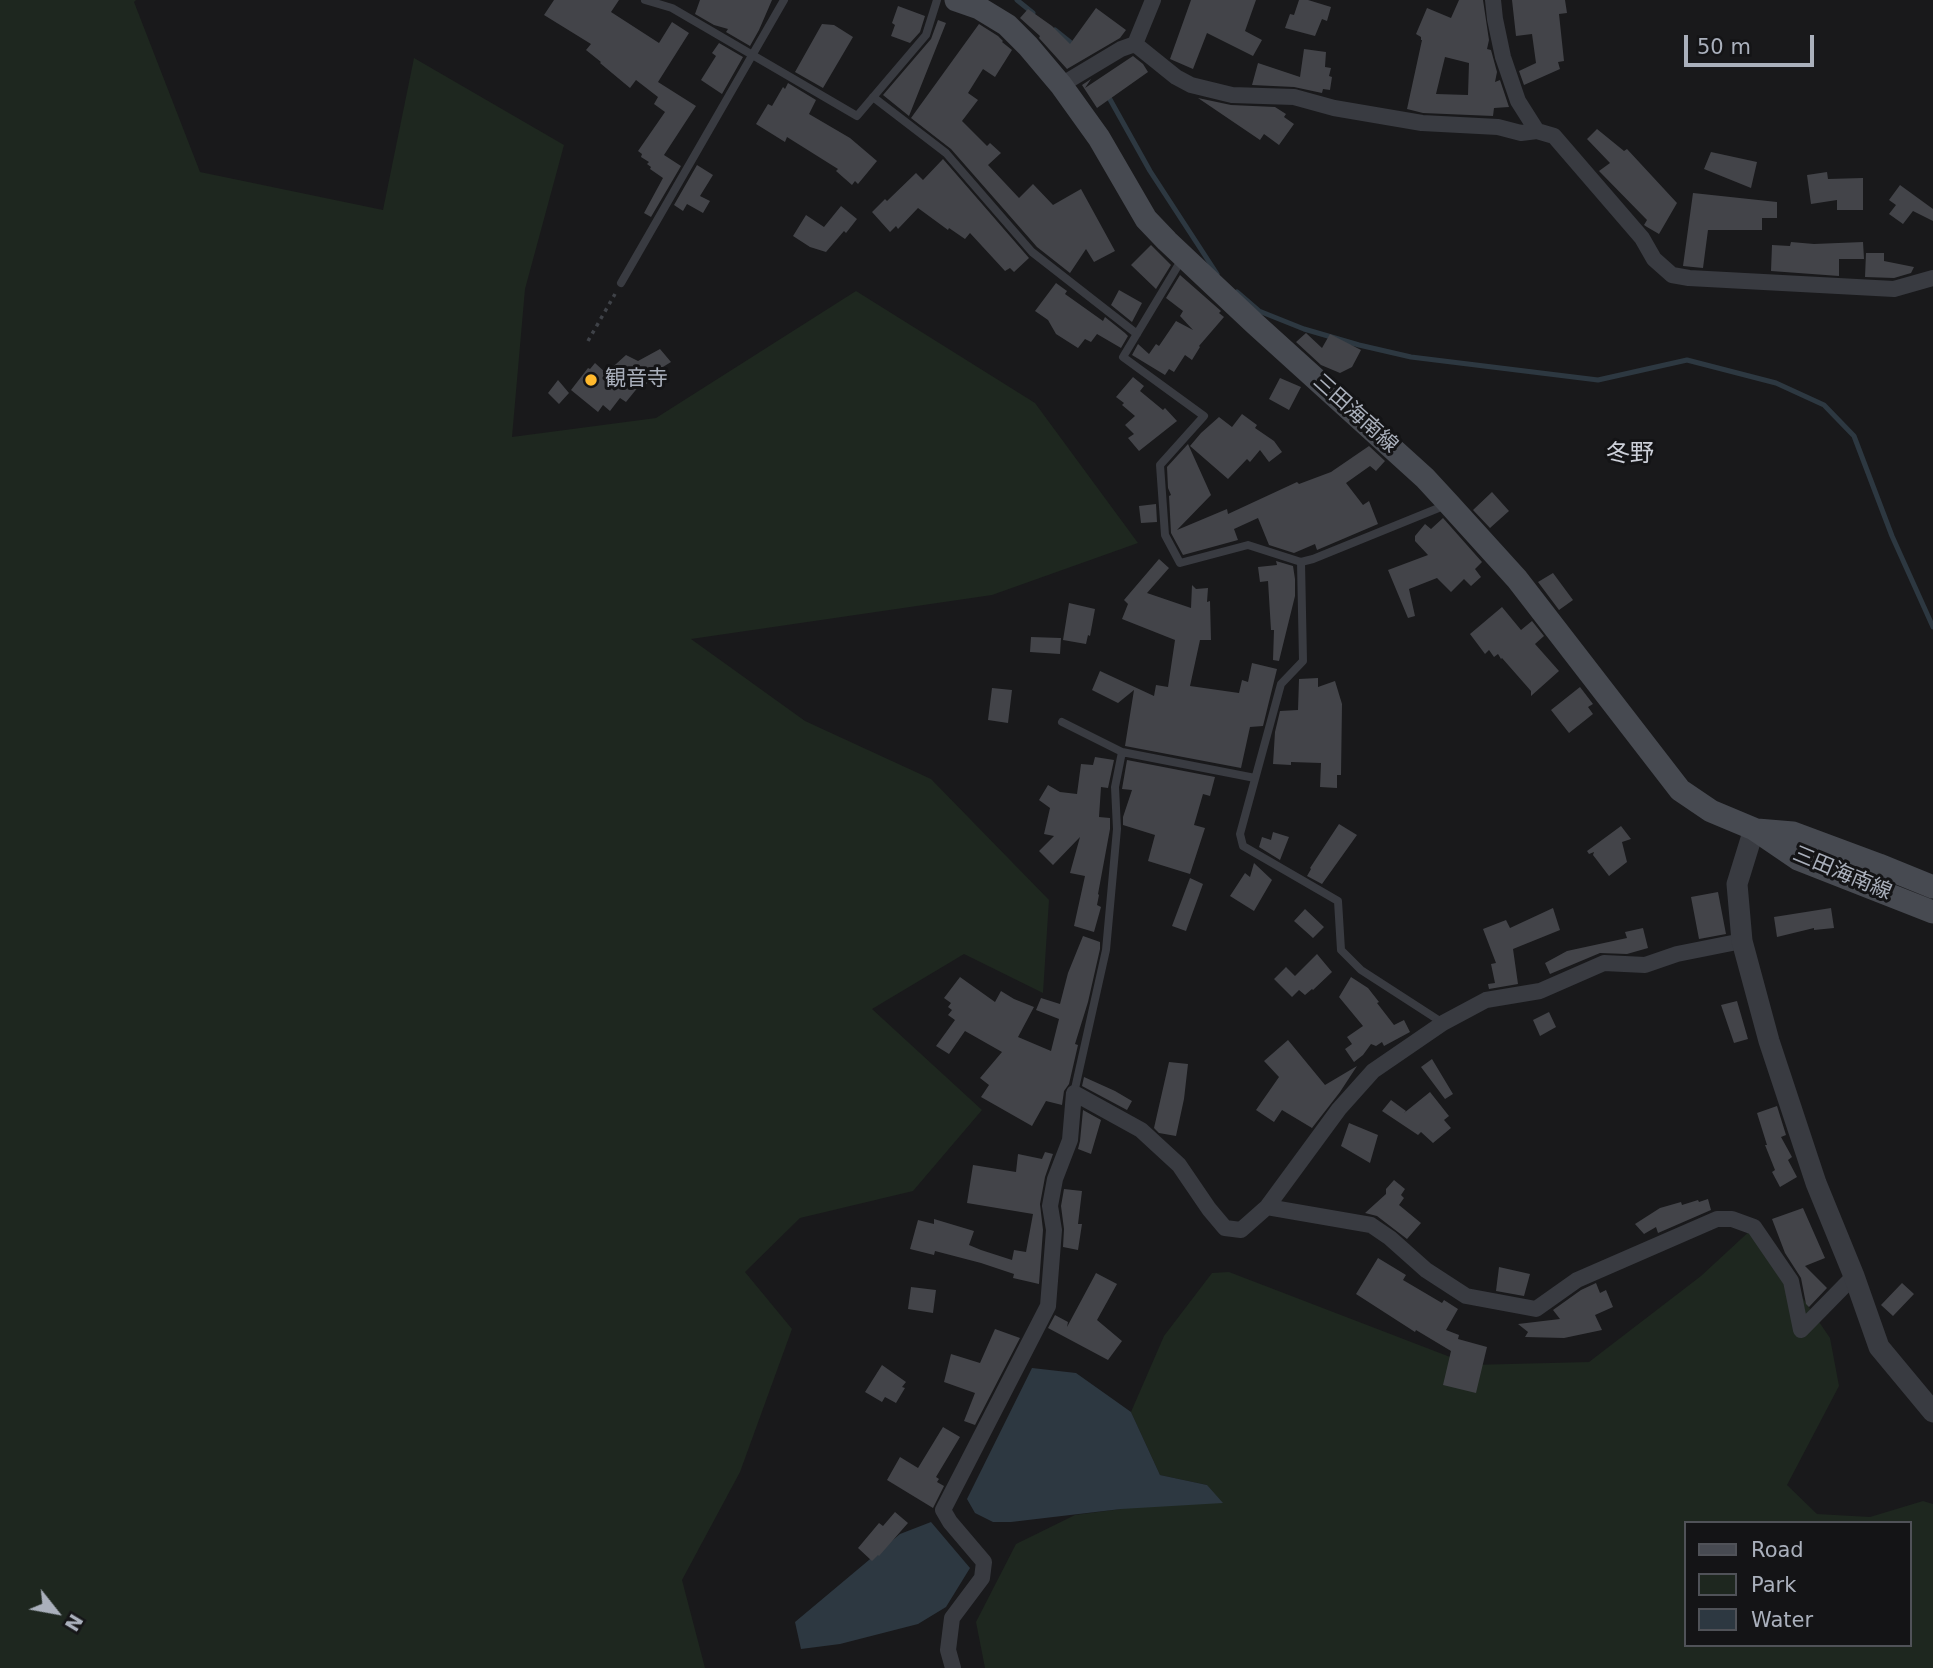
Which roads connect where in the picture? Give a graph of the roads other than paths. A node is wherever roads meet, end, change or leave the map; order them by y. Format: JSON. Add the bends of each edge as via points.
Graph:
{"nodes":[{"id":1,"x":645,"y":0,"type":"edge"},
{"id":2,"x":784,"y":0,"type":"edge"},
{"id":3,"x":937,"y":0,"type":"edge"},
{"id":4,"x":956,"y":0,"type":"edge"},
{"id":5,"x":1153,"y":0,"type":"edge"},
{"id":6,"x":1493,"y":0,"type":"edge"},
{"id":7,"x":1135,"y":44,"type":"junction"},
{"id":8,"x":752,"y":55,"type":"junction"},
{"id":9,"x":1061,"y":85,"type":"junction"},
{"id":10,"x":873,"y":97,"type":"junction"},
{"id":11,"x":1537,"y":131,"type":"junction"},
{"id":12,"x":1184,"y":257,"type":"junction"},
{"id":13,"x":1933,"y":278,"type":"edge"},
{"id":14,"x":621,"y":283,"type":"road end"},
{"id":15,"x":1137,"y":334,"type":"junction"},
{"id":16,"x":1449,"y":504,"type":"junction"},
{"id":17,"x":1301,"y":562,"type":"junction"},
{"id":18,"x":1062,"y":722,"type":"dead end"},
{"id":19,"x":1122,"y":752,"type":"junction"},
{"id":20,"x":1255,"y":778,"type":"junction"},
{"id":21,"x":1754,"y":829,"type":"junction"},
{"id":22,"x":1933,"y":887,"type":"edge"},
{"id":23,"x":1933,"y":912,"type":"edge"},
{"id":24,"x":1742,"y":941,"type":"junction"},
{"id":25,"x":1443,"y":1023,"type":"junction"},
{"id":26,"x":1074,"y":1093,"type":"junction"},
{"id":27,"x":1267,"y":1208,"type":"junction"},
{"id":28,"x":1854,"y":1276,"type":"junction"},
{"id":29,"x":1933,"y":1412,"type":"edge"},
{"id":30,"x":953,"y":1668,"type":"edge"}],
"edges":[{"from":1,"to":8,"type":"lane","via":[[672,8]]},
{"from":2,"to":8,"type":"lane"},
{"from":3,"to":10,"type":"lane","via":[[926,35]]},
{"from":4,"to":9,"type":"main road","name":"三田海南線","via":[[1007,25]]},
{"from":5,"to":7,"type":"street"},
{"from":6,"to":11,"type":"street","via":[[1503,57],[1518,102]]},
{"from":7,"to":9,"type":"street"},
{"from":7,"to":11,"type":"street","via":[[1191,85],[1232,95],[1294,97],[1422,123]]},
{"from":8,"to":10,"type":"lane","via":[[857,116]]},
{"from":8,"to":14,"type":"lane"},
{"from":9,"to":12,"type":"main road","name":"三田海南線","via":[[1099,138],[1146,219]]},
{"from":10,"to":15,"type":"lane","via":[[946,153],[1032,252]]},
{"from":11,"to":13,"type":"street","via":[[1554,136],[1672,275],[1894,289]]},
{"from":12,"to":15,"type":"lane"},
{"from":12,"to":16,"type":"main road","name":"三田海南線"},
{"from":15,"to":17,"type":"lane","via":[[1123,357],[1204,416],[1160,465],[1165,535],[1180,563],[1248,545]]},
{"from":16,"to":17,"type":"lane"},
{"from":16,"to":21,"type":"main road","name":"三田海南線","via":[[1517,579],[1680,790],[1711,811]]},
{"from":17,"to":20,"type":"lane","via":[[1303,661],[1281,684]]},
{"from":18,"to":19,"type":"lane"},
{"from":19,"to":20,"type":"lane"},
{"from":19,"to":26,"type":"lane","via":[[1115,787],[1117,829],[1106,950]]},
{"from":20,"to":25,"type":"lane","via":[[1240,834],[1242,846],[1338,901],[1340,950],[1361,970]]},
{"from":21,"to":22,"type":"main road","name":"三田海南線","via":[[1793,833]]},
{"from":21,"to":23,"type":"main road","name":"三田海南線","via":[[1798,859]]},
{"from":21,"to":24,"type":"street","via":[[1737,884]]},
{"from":24,"to":25,"type":"street","via":[[1645,965],[1604,963],[1540,991],[1486,1000]]},
{"from":24,"to":28,"type":"street","via":[[1811,1170]]},
{"from":25,"to":27,"type":"street","via":[[1373,1071],[1339,1109]]},
{"from":26,"to":27,"type":"street","via":[[1141,1130],[1179,1165],[1224,1228],[1241,1230]]},
{"from":26,"to":30,"type":"street","via":[[1070,1140],[1050,1206],[1054,1230],[1048,1306],[943,1510],[984,1562],[982,1578],[952,1618],[948,1650]]},
{"from":27,"to":28,"type":"street","via":[[1371,1225],[1465,1296],[1536,1309],[1577,1280],[1717,1219],[1754,1227],[1791,1281],[1801,1330]]},
{"from":28,"to":29,"type":"street","via":[[1879,1347]]}]}
